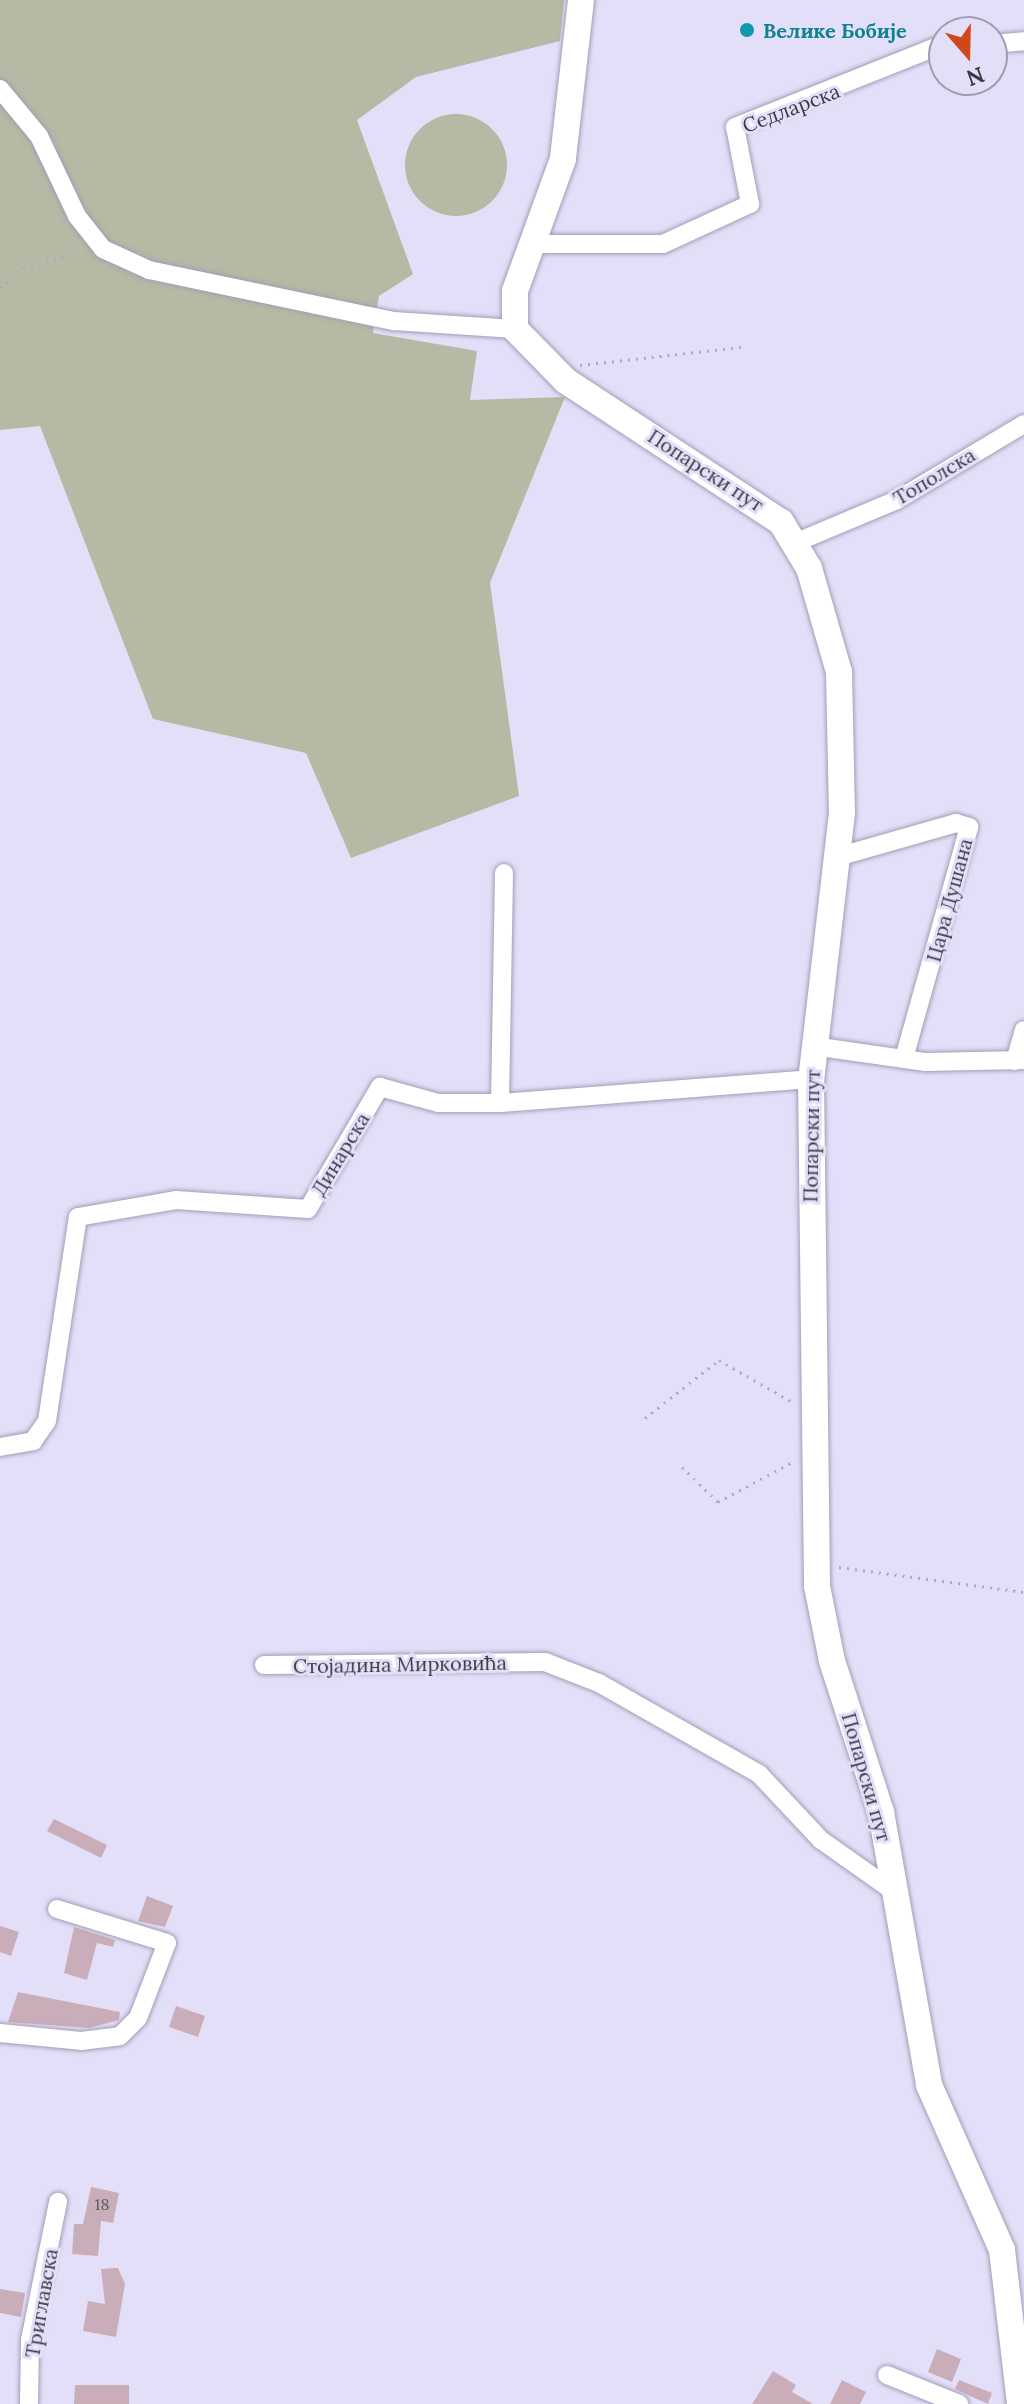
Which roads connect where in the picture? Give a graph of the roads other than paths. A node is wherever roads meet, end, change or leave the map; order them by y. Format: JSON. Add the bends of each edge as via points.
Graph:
{"nodes":[{"id":1,"x":581,"y":0,"type":"edge"},
{"id":2,"x":928,"y":50,"type":"edge"},
{"id":3,"x":0,"y":89,"type":"edge"},
{"id":4,"x":536,"y":244,"type":"junction"},
{"id":5,"x":515,"y":329,"type":"junction"},
{"id":6,"x":1024,"y":424,"type":"edge"},
{"id":7,"x":797,"y":542,"type":"junction"},
{"id":8,"x":837,"y":857,"type":"junction"},
{"id":9,"x":504,"y":873,"type":"dead end"},
{"id":10,"x":1024,"y":1030,"type":"edge"},
{"id":11,"x":813,"y":1046,"type":"junction"},
{"id":12,"x":904,"y":1059,"type":"junction"},
{"id":13,"x":1019,"y":1061,"type":"edge"},
{"id":14,"x":811,"y":1079,"type":"junction"},
{"id":15,"x":500,"y":1103,"type":"junction"},
{"id":16,"x":0,"y":1447,"type":"edge"},
{"id":17,"x":264,"y":1665,"type":"dead end"},
{"id":18,"x":896,"y":1893,"type":"junction"},
{"id":19,"x":57,"y":1909,"type":"dead end"},
{"id":20,"x":0,"y":2033,"type":"edge"},
{"id":21,"x":58,"y":2202,"type":"dead end"},
{"id":22,"x":887,"y":2375,"type":"dead end"},
{"id":23,"x":29,"y":2404,"type":"edge"},
{"id":24,"x":959,"y":2404,"type":"edge"},
{"id":25,"x":1020,"y":2404,"type":"edge"}],
"edges":[{"from":1,"to":4,"type":"street","via":[[563,159]]},
{"from":2,"to":4,"type":"street","name":"Седларска","via":[[735,127],[750,204],[663,244]]},
{"from":3,"to":5,"type":"street","via":[[39,136],[77,216],[103,249],[149,270],[394,321]]},
{"from":4,"to":5,"type":"street","via":[[515,291]]},
{"from":5,"to":7,"type":"street","name":"Попарски пут","via":[[548,367],[752,496]]},
{"from":6,"to":7,"type":"street","name":"Тополска","via":[[897,500]]},
{"from":7,"to":8,"type":"street","name":"Попарски пут","via":[[839,672],[844,752]]},
{"from":8,"to":11,"type":"street","name":"Попарски пут"},
{"from":8,"to":12,"type":"street","name":"Цара Душана","via":[[956,823],[969,827]]},
{"from":9,"to":15,"type":"street"},
{"from":10,"to":13,"type":"street"},
{"from":11,"to":12,"type":"street"},
{"from":11,"to":14,"type":"street","name":"Попарски пут"},
{"from":12,"to":13,"type":"street"},
{"from":14,"to":15,"type":"street","name":"Динарска"},
{"from":14,"to":18,"type":"street","name":"Попарски пут","via":[[815,1563],[825,1638],[878,1803]]},
{"from":15,"to":16,"type":"street","name":"Динарска","via":[[438,1103],[380,1087],[308,1209],[176,1200],[78,1217],[47,1421],[33,1441]]},
{"from":17,"to":18,"type":"street","name":"Стојадина Мирковића","via":[[545,1662],[599,1683],[759,1774],[821,1840]]},
{"from":18,"to":25,"type":"street","name":"Попарски пут","via":[[933,2099],[1002,2250]]},
{"from":19,"to":20,"type":"street","via":[[167,1943],[127,2032],[81,2041]]},
{"from":21,"to":23,"type":"street","name":"Триглавска","via":[[30,2340]]},
{"from":22,"to":24,"type":"street"}]}
